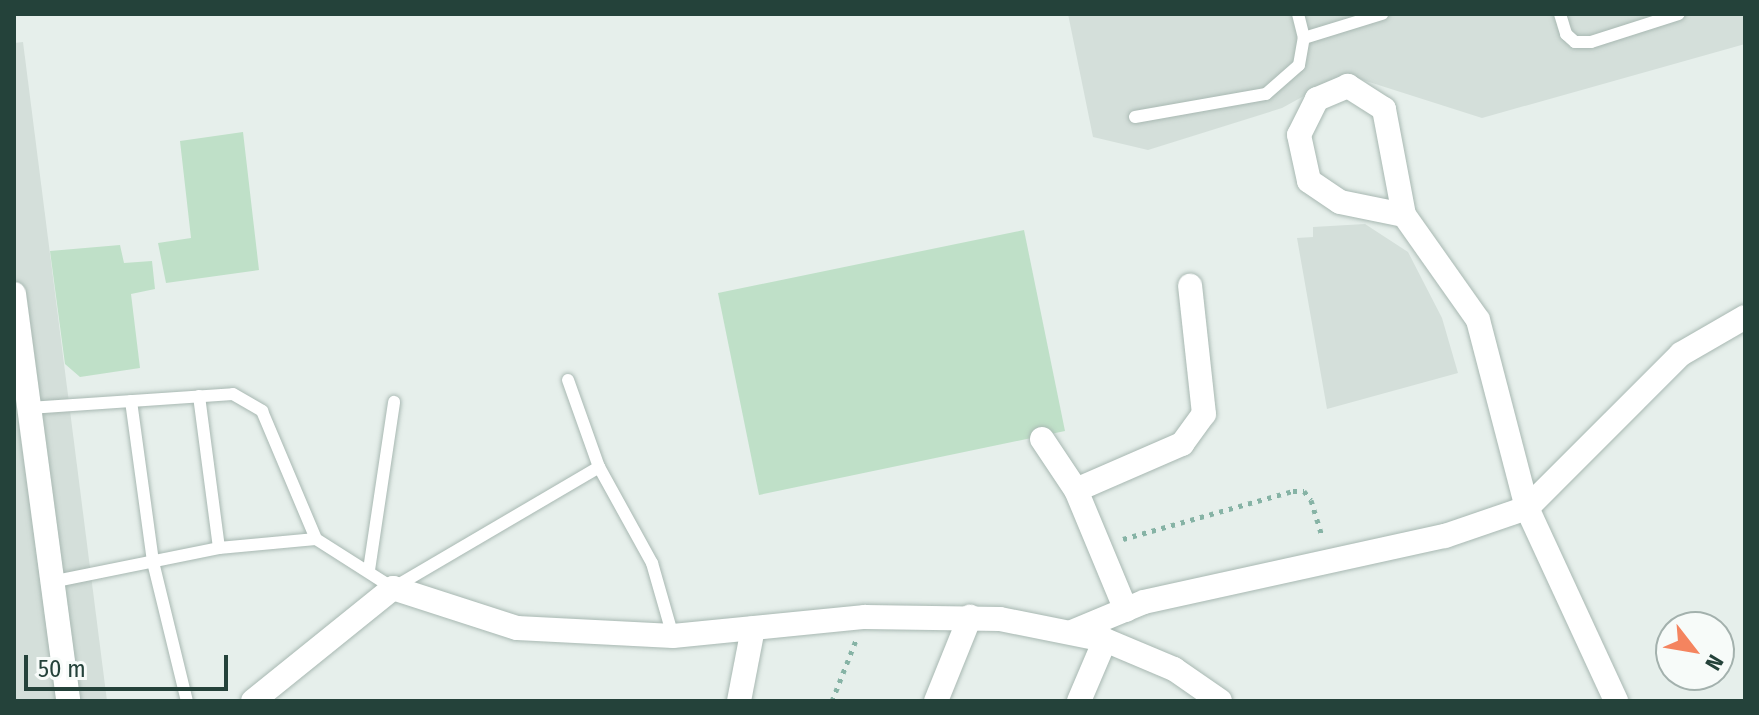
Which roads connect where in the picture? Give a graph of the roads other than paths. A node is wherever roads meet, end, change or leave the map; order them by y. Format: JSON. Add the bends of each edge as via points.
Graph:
{"nodes":[{"id":1,"x":1298,"y":14,"type":"edge"},
{"id":2,"x":1382,"y":14,"type":"edge"},
{"id":3,"x":1560,"y":14,"type":"edge"},
{"id":4,"x":1679,"y":14,"type":"edge"},
{"id":5,"x":1304,"y":38,"type":"junction"},
{"id":6,"x":1135,"y":117,"type":"dead end"},
{"id":7,"x":1404,"y":215,"type":"junction"},
{"id":8,"x":1190,"y":286,"type":"dead end"},
{"id":9,"x":14,"y":294,"type":"edge"},
{"id":10,"x":1745,"y":317,"type":"edge"},
{"id":11,"x":17,"y":335,"type":"edge"},
{"id":12,"x":568,"y":380,"type":"dead end"},
{"id":13,"x":199,"y":396,"type":"junction"},
{"id":14,"x":131,"y":401,"type":"junction"},
{"id":15,"x":394,"y":402,"type":"dead end"},
{"id":16,"x":29,"y":408,"type":"junction"},
{"id":17,"x":1042,"y":439,"type":"dead end"},
{"id":18,"x":599,"y":467,"type":"junction"},
{"id":19,"x":1076,"y":490,"type":"junction"},
{"id":20,"x":1527,"y":508,"type":"junction"},
{"id":21,"x":316,"y":539,"type":"junction"},
{"id":22,"x":219,"y":548,"type":"junction"},
{"id":23,"x":153,"y":562,"type":"junction"},
{"id":24,"x":369,"y":570,"type":"junction"},
{"id":25,"x":51,"y":582,"type":"junction"},
{"id":26,"x":393,"y":588,"type":"junction"},
{"id":27,"x":1126,"y":610,"type":"junction"},
{"id":28,"x":970,"y":617,"type":"junction"},
{"id":29,"x":753,"y":628,"type":"junction"},
{"id":30,"x":1074,"y":631,"type":"junction"},
{"id":31,"x":673,"y":636,"type":"junction"},
{"id":32,"x":1105,"y":640,"type":"junction"},
{"id":33,"x":68,"y":701,"type":"edge"},
{"id":34,"x":187,"y":701,"type":"edge"},
{"id":35,"x":253,"y":701,"type":"edge"},
{"id":36,"x":739,"y":701,"type":"edge"},
{"id":37,"x":936,"y":701,"type":"edge"},
{"id":38,"x":1079,"y":701,"type":"edge"},
{"id":39,"x":1220,"y":701,"type":"edge"},
{"id":40,"x":1616,"y":701,"type":"edge"}],
"edges":[{"from":1,"to":5,"type":"lane"},
{"from":2,"to":5,"type":"lane"},
{"from":3,"to":4,"type":"lane","via":[[1575,42],[1591,42]]},
{"from":5,"to":6,"type":"lane","via":[[1299,65],[1266,94]]},
{"from":7,"to":7,"type":"street","via":[[1384,109],[1348,86],[1317,99],[1299,135],[1309,181],[1340,202]]},
{"from":7,"to":20,"type":"street","via":[[1478,320]]},
{"from":8,"to":19,"type":"street","via":[[1204,414],[1182,444]]},
{"from":9,"to":11,"type":"street"},
{"from":10,"to":20,"type":"street","via":[[1681,354]]},
{"from":11,"to":16,"type":"street"},
{"from":12,"to":18,"type":"lane"},
{"from":13,"to":14,"type":"lane"},
{"from":13,"to":21,"type":"lane","via":[[233,394],[262,411]]},
{"from":13,"to":22,"type":"lane"},
{"from":14,"to":16,"type":"lane"},
{"from":14,"to":23,"type":"lane"},
{"from":15,"to":24,"type":"lane"},
{"from":16,"to":25,"type":"street"},
{"from":17,"to":19,"type":"street"},
{"from":18,"to":26,"type":"lane"},
{"from":18,"to":31,"type":"lane","via":[[643,543]]},
{"from":19,"to":27,"type":"street"},
{"from":20,"to":27,"type":"street","via":[[1445,536]]},
{"from":20,"to":40,"type":"street"},
{"from":21,"to":22,"type":"lane"},
{"from":21,"to":24,"type":"lane"},
{"from":22,"to":23,"type":"lane"},
{"from":23,"to":25,"type":"lane"},
{"from":23,"to":34,"type":"lane"},
{"from":24,"to":26,"type":"lane"},
{"from":25,"to":33,"type":"street"},
{"from":26,"to":31,"type":"street","via":[[517,628]]},
{"from":26,"to":35,"type":"street"},
{"from":27,"to":30,"type":"street"},
{"from":28,"to":29,"type":"street","via":[[865,617]]},
{"from":28,"to":30,"type":"street"},
{"from":28,"to":37,"type":"street"},
{"from":29,"to":31,"type":"street"},
{"from":29,"to":36,"type":"street"},
{"from":30,"to":32,"type":"street"},
{"from":32,"to":38,"type":"street"},
{"from":32,"to":39,"type":"street","via":[[1174,669]]}]}
